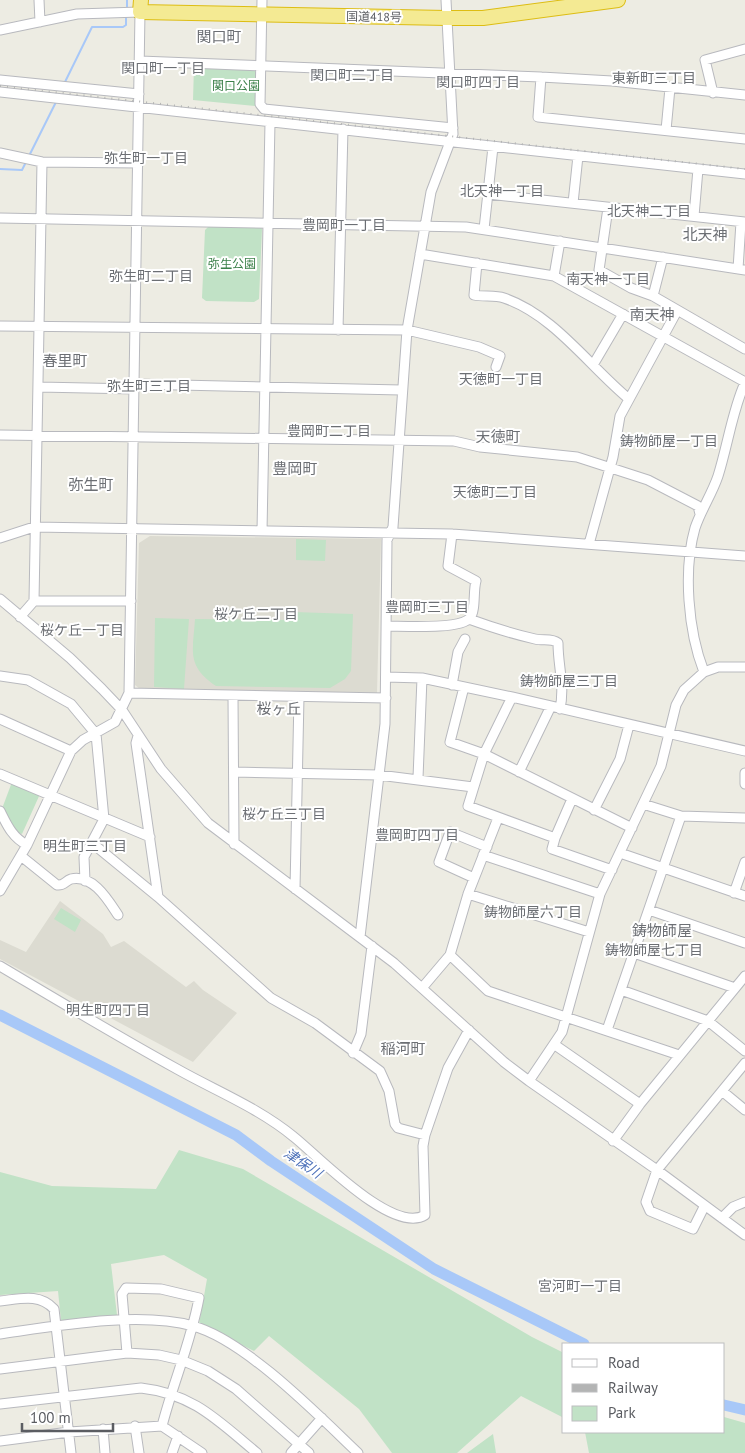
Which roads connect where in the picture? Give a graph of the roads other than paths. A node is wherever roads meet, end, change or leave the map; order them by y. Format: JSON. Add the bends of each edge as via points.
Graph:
{"nodes":[{"id":1,"x":39,"y":0,"type":"edge"},
{"id":2,"x":446,"y":0,"type":"edge"},
{"id":3,"x":618,"y":0,"type":"edge"},
{"id":4,"x":141,"y":6,"type":"edge"},
{"id":5,"x":262,"y":7,"type":"edge"},
{"id":6,"x":447,"y":18,"type":"junction"},
{"id":7,"x":40,"y":22,"type":"junction"},
{"id":8,"x":0,"y":30,"type":"edge"},
{"id":9,"x":745,"y":49,"type":"edge"},
{"id":10,"x":140,"y":61,"type":"junction"},
{"id":11,"x":260,"y":65,"type":"junction"},
{"id":12,"x":451,"y":74,"type":"junction"},
{"id":13,"x":541,"y":77,"type":"junction"},
{"id":14,"x":0,"y":80,"type":"edge"},
{"id":15,"x":670,"y":88,"type":"junction"},
{"id":16,"x":0,"y":92,"type":"edge"},
{"id":17,"x":713,"y":93,"type":"junction"},
{"id":18,"x":139,"y":94,"type":"junction"},
{"id":19,"x":745,"y":95,"type":"edge"},
{"id":20,"x":139,"y":108,"type":"junction"},
{"id":21,"x":270,"y":122,"type":"junction"},
{"id":22,"x":453,"y":128,"type":"junction"},
{"id":23,"x":343,"y":129,"type":"junction"},
{"id":24,"x":666,"y":130,"type":"junction"},
{"id":25,"x":745,"y":140,"type":"edge"},
{"id":26,"x":451,"y":141,"type":"junction"},
{"id":27,"x":493,"y":147,"type":"junction"},
{"id":28,"x":0,"y":152,"type":"edge"},
{"id":29,"x":578,"y":156,"type":"junction"},
{"id":30,"x":42,"y":162,"type":"junction"},
{"id":31,"x":138,"y":163,"type":"junction"},
{"id":32,"x":698,"y":169,"type":"junction"},
{"id":33,"x":745,"y":174,"type":"edge"},
{"id":34,"x":488,"y":194,"type":"junction"},
{"id":35,"x":573,"y":203,"type":"junction"},
{"id":36,"x":608,"y":208,"type":"junction"},
{"id":37,"x":694,"y":216,"type":"junction"},
{"id":38,"x":0,"y":218,"type":"edge"},
{"id":39,"x":41,"y":219,"type":"junction"},
{"id":40,"x":138,"y":220,"type":"junction"},
{"id":41,"x":743,"y":222,"type":"edge"},
{"id":42,"x":268,"y":223,"type":"junction"},
{"id":43,"x":340,"y":223,"type":"junction"},
{"id":44,"x":424,"y":225,"type":"junction"},
{"id":45,"x":484,"y":229,"type":"junction"},
{"id":46,"x":560,"y":241,"type":"junction"},
{"id":47,"x":603,"y":247,"type":"junction"},
{"id":48,"x":420,"y":254,"type":"junction"},
{"id":49,"x":663,"y":257,"type":"junction"},
{"id":50,"x":477,"y":263,"type":"junction"},
{"id":51,"x":742,"y":269,"type":"edge"},
{"id":52,"x":554,"y":276,"type":"junction"},
{"id":53,"x":653,"y":296,"type":"junction"},
{"id":54,"x":676,"y":311,"type":"junction"},
{"id":55,"x":623,"y":314,"type":"junction"},
{"id":56,"x":0,"y":326,"type":"edge"},
{"id":57,"x":40,"y":327,"type":"junction"},
{"id":58,"x":135,"y":328,"type":"junction"},
{"id":59,"x":266,"y":329,"type":"junction"},
{"id":60,"x":338,"y":330,"type":"junction"},
{"id":61,"x":407,"y":330,"type":"junction"},
{"id":62,"x":662,"y":336,"type":"junction"},
{"id":63,"x":745,"y":349,"type":"edge"},
{"id":64,"x":593,"y":365,"type":"junction"},
{"id":65,"x":496,"y":367,"type":"dead end"},
{"id":66,"x":745,"y":383,"type":"edge"},
{"id":67,"x":39,"y":387,"type":"junction"},
{"id":68,"x":135,"y":387,"type":"junction"},
{"id":69,"x":264,"y":387,"type":"junction"},
{"id":70,"x":401,"y":390,"type":"junction"},
{"id":71,"x":628,"y":398,"type":"junction"},
{"id":72,"x":0,"y":435,"type":"edge"},
{"id":73,"x":38,"y":435,"type":"junction"},
{"id":74,"x":134,"y":436,"type":"junction"},
{"id":75,"x":264,"y":438,"type":"junction"},
{"id":76,"x":398,"y":440,"type":"junction"},
{"id":77,"x":610,"y":468,"type":"junction"},
{"id":78,"x":700,"y":514,"type":"junction"},
{"id":79,"x":34,"y":527,"type":"junction"},
{"id":80,"x":132,"y":530,"type":"junction"},
{"id":81,"x":262,"y":531,"type":"junction"},
{"id":82,"x":390,"y":534,"type":"junction"},
{"id":83,"x":452,"y":534,"type":"junction"},
{"id":84,"x":0,"y":538,"type":"edge"},
{"id":85,"x":589,"y":544,"type":"junction"},
{"id":86,"x":690,"y":552,"type":"junction"},
{"id":87,"x":745,"y":556,"type":"edge"},
{"id":88,"x":0,"y":599,"type":"edge"},
{"id":89,"x":34,"y":601,"type":"junction"},
{"id":90,"x":131,"y":601,"type":"junction"},
{"id":91,"x":20,"y":616,"type":"junction"},
{"id":92,"x":469,"y":619,"type":"junction"},
{"id":93,"x":386,"y":626,"type":"junction"},
{"id":94,"x":465,"y":639,"type":"dead end"},
{"id":95,"x":745,"y":667,"type":"edge"},
{"id":96,"x":704,"y":672,"type":"junction"},
{"id":97,"x":0,"y":676,"type":"edge"},
{"id":98,"x":386,"y":677,"type":"junction"},
{"id":99,"x":422,"y":678,"type":"junction"},
{"id":100,"x":452,"y":685,"type":"junction"},
{"id":101,"x":464,"y":687,"type":"junction"},
{"id":102,"x":129,"y":694,"type":"junction"},
{"id":103,"x":233,"y":696,"type":"junction"},
{"id":104,"x":299,"y":697,"type":"junction"},
{"id":105,"x":512,"y":697,"type":"junction"},
{"id":106,"x":386,"y":698,"type":"junction"},
{"id":107,"x":556,"y":708,"type":"junction"},
{"id":108,"x":122,"y":710,"type":"junction"},
{"id":109,"x":0,"y":719,"type":"edge"},
{"id":110,"x":629,"y":725,"type":"junction"},
{"id":111,"x":96,"y":734,"type":"junction"},
{"id":112,"x":669,"y":734,"type":"junction"},
{"id":113,"x":138,"y":736,"type":"junction"},
{"id":114,"x":71,"y":751,"type":"junction"},
{"id":115,"x":745,"y":751,"type":"edge"},
{"id":116,"x":484,"y":754,"type":"junction"},
{"id":117,"x":234,"y":772,"type":"junction"},
{"id":118,"x":298,"y":772,"type":"junction"},
{"id":119,"x":519,"y":772,"type":"junction"},
{"id":120,"x":745,"y":772,"type":"edge"},
{"id":121,"x":0,"y":774,"type":"edge"},
{"id":122,"x":379,"y":775,"type":"junction"},
{"id":123,"x":418,"y":778,"type":"junction"},
{"id":124,"x":745,"y":784,"type":"edge"},
{"id":125,"x":473,"y":787,"type":"junction"},
{"id":126,"x":50,"y":795,"type":"junction"},
{"id":127,"x":572,"y":799,"type":"junction"},
{"id":128,"x":643,"y":804,"type":"junction"},
{"id":129,"x":594,"y":810,"type":"junction"},
{"id":130,"x":0,"y":811,"type":"edge"},
{"id":131,"x":681,"y":816,"type":"junction"},
{"id":132,"x":498,"y":818,"type":"junction"},
{"id":133,"x":745,"y":818,"type":"edge"},
{"id":134,"x":104,"y":819,"type":"junction"},
{"id":135,"x":632,"y":828,"type":"junction"},
{"id":136,"x":150,"y":837,"type":"junction"},
{"id":137,"x":555,"y":838,"type":"junction"},
{"id":138,"x":92,"y":843,"type":"junction"},
{"id":139,"x":234,"y":844,"type":"junction"},
{"id":140,"x":28,"y":845,"type":"junction"},
{"id":141,"x":485,"y":851,"type":"junction"},
{"id":142,"x":620,"y":853,"type":"junction"},
{"id":143,"x":21,"y":856,"type":"junction"},
{"id":144,"x":745,"y":862,"type":"edge"},
{"id":145,"x":664,"y":868,"type":"junction"},
{"id":146,"x":612,"y":870,"type":"junction"},
{"id":147,"x":474,"y":878,"type":"junction"},
{"id":148,"x":85,"y":881,"type":"junction"},
{"id":149,"x":295,"y":889,"type":"junction"},
{"id":150,"x":0,"y":890,"type":"edge"},
{"id":151,"x":734,"y":893,"type":"junction"},
{"id":152,"x":468,"y":894,"type":"junction"},
{"id":153,"x":600,"y":894,"type":"junction"},
{"id":154,"x":745,"y":896,"type":"edge"},
{"id":155,"x":158,"y":897,"type":"junction"},
{"id":156,"x":649,"y":910,"type":"junction"},
{"id":157,"x":118,"y":915,"type":"dead end"},
{"id":158,"x":589,"y":932,"type":"junction"},
{"id":159,"x":360,"y":937,"type":"junction"},
{"id":160,"x":745,"y":944,"type":"edge"},
{"id":161,"x":372,"y":946,"type":"junction"},
{"id":162,"x":634,"y":953,"type":"junction"},
{"id":163,"x":450,"y":955,"type":"junction"},
{"id":164,"x":0,"y":966,"type":"edge"},
{"id":165,"x":745,"y":976,"type":"edge"},
{"id":166,"x":422,"y":988,"type":"junction"},
{"id":167,"x":735,"y":988,"type":"junction"},
{"id":168,"x":621,"y":990,"type":"junction"},
{"id":169,"x":567,"y":1017,"type":"junction"},
{"id":170,"x":708,"y":1021,"type":"junction"},
{"id":171,"x":469,"y":1030,"type":"junction"},
{"id":172,"x":607,"y":1030,"type":"junction"},
{"id":173,"x":555,"y":1045,"type":"junction"},
{"id":174,"x":745,"y":1051,"type":"edge"},
{"id":175,"x":353,"y":1053,"type":"junction"},
{"id":176,"x":679,"y":1055,"type":"junction"},
{"id":177,"x":745,"y":1063,"type":"edge"},
{"id":178,"x":529,"y":1081,"type":"junction"},
{"id":179,"x":722,"y":1091,"type":"junction"},
{"id":180,"x":640,"y":1104,"type":"junction"},
{"id":181,"x":745,"y":1110,"type":"edge"},
{"id":182,"x":425,"y":1135,"type":"junction"},
{"id":183,"x":613,"y":1141,"type":"junction"},
{"id":184,"x":657,"y":1170,"type":"junction"},
{"id":185,"x":745,"y":1202,"type":"edge"},
{"id":186,"x":704,"y":1207,"type":"junction"},
{"id":187,"x":722,"y":1218,"type":"junction"},
{"id":188,"x":745,"y":1235,"type":"edge"},
{"id":189,"x":0,"y":1301,"type":"edge"},
{"id":190,"x":125,"y":1321,"type":"junction"},
{"id":191,"x":57,"y":1326,"type":"junction"},
{"id":192,"x":194,"y":1326,"type":"junction"},
{"id":193,"x":0,"y":1334,"type":"edge"},
{"id":194,"x":127,"y":1353,"type":"junction"},
{"id":195,"x":181,"y":1360,"type":"junction"},
{"id":196,"x":62,"y":1362,"type":"junction"},
{"id":197,"x":0,"y":1369,"type":"edge"},
{"id":198,"x":170,"y":1393,"type":"junction"},
{"id":199,"x":65,"y":1396,"type":"junction"},
{"id":200,"x":0,"y":1404,"type":"edge"},
{"id":201,"x":322,"y":1418,"type":"junction"},
{"id":202,"x":135,"y":1426,"type":"junction"},
{"id":203,"x":162,"y":1426,"type":"junction"},
{"id":204,"x":103,"y":1429,"type":"junction"},
{"id":205,"x":69,"y":1432,"type":"junction"},
{"id":206,"x":178,"y":1436,"type":"junction"},
{"id":207,"x":0,"y":1441,"type":"edge"},
{"id":208,"x":299,"y":1443,"type":"junction"},
{"id":209,"x":71,"y":1453,"type":"edge"},
{"id":210,"x":105,"y":1453,"type":"edge"},
{"id":211,"x":139,"y":1453,"type":"edge"},
{"id":212,"x":172,"y":1453,"type":"edge"},
{"id":213,"x":202,"y":1453,"type":"edge"},
{"id":214,"x":257,"y":1453,"type":"edge"},
{"id":215,"x":291,"y":1453,"type":"edge"},
{"id":216,"x":309,"y":1453,"type":"edge"},
{"id":217,"x":358,"y":1453,"type":"edge"}],
"edges":[{"from":1,"to":7,"type":"street"},
{"from":2,"to":6,"type":"street"},
{"from":3,"to":6,"type":"highway","name":"国道418号","via":[[483,18]]},
{"from":4,"to":5,"type":"highway","name":"国道418号"},
{"from":4,"to":7,"type":"street"},
{"from":4,"to":10,"type":"street"},
{"from":5,"to":6,"type":"highway","name":"国道418号"},
{"from":5,"to":11,"type":"street"},
{"from":6,"to":12,"type":"street"},
{"from":7,"to":8,"type":"street"},
{"from":9,"to":17,"type":"street","via":[[705,60]]},
{"from":10,"to":11,"type":"street"},
{"from":10,"to":18,"type":"street"},
{"from":11,"to":12,"type":"street"},
{"from":11,"to":22,"type":"street","via":[[260,104],[264,109]]},
{"from":12,"to":13,"type":"street"},
{"from":12,"to":22,"type":"street"},
{"from":13,"to":15,"type":"street"},
{"from":13,"to":24,"type":"street","via":[[538,117]]},
{"from":14,"to":18,"type":"street"},
{"from":15,"to":17,"type":"street"},
{"from":15,"to":24,"type":"street"},
{"from":16,"to":20,"type":"street"},
{"from":17,"to":19,"type":"street"},
{"from":18,"to":20,"type":"street"},
{"from":20,"to":21,"type":"street"},
{"from":20,"to":31,"type":"street"},
{"from":21,"to":23,"type":"street"},
{"from":21,"to":42,"type":"street"},
{"from":22,"to":26,"type":"street"},
{"from":23,"to":26,"type":"street"},
{"from":23,"to":43,"type":"street"},
{"from":24,"to":25,"type":"street"},
{"from":26,"to":27,"type":"street"},
{"from":26,"to":44,"type":"street","via":[[431,192]]},
{"from":27,"to":29,"type":"street"},
{"from":27,"to":34,"type":"street"},
{"from":28,"to":30,"type":"street"},
{"from":29,"to":32,"type":"street"},
{"from":29,"to":35,"type":"street"},
{"from":30,"to":31,"type":"street"},
{"from":30,"to":39,"type":"street"},
{"from":31,"to":40,"type":"street"},
{"from":32,"to":33,"type":"street"},
{"from":32,"to":37,"type":"street"},
{"from":34,"to":35,"type":"street"},
{"from":34,"to":45,"type":"street"},
{"from":35,"to":36,"type":"street"},
{"from":36,"to":37,"type":"street"},
{"from":36,"to":47,"type":"street"},
{"from":37,"to":41,"type":"street"},
{"from":38,"to":39,"type":"street"},
{"from":39,"to":40,"type":"street"},
{"from":39,"to":57,"type":"street"},
{"from":40,"to":42,"type":"street"},
{"from":40,"to":58,"type":"street"},
{"from":41,"to":51,"type":"street"},
{"from":42,"to":43,"type":"street"},
{"from":42,"to":59,"type":"street"},
{"from":43,"to":44,"type":"street"},
{"from":43,"to":60,"type":"street"},
{"from":44,"to":45,"type":"street"},
{"from":44,"to":48,"type":"street"},
{"from":45,"to":46,"type":"street"},
{"from":46,"to":47,"type":"street"},
{"from":46,"to":52,"type":"street"},
{"from":47,"to":49,"type":"street"},
{"from":47,"to":53,"type":"street","via":[[599,270]]},
{"from":48,"to":50,"type":"street"},
{"from":48,"to":61,"type":"street"},
{"from":49,"to":51,"type":"street"},
{"from":49,"to":53,"type":"street"},
{"from":50,"to":52,"type":"street"},
{"from":50,"to":64,"type":"street","via":[[474,295],[502,298],[523,306],[571,342]]},
{"from":52,"to":55,"type":"street"},
{"from":53,"to":54,"type":"street"},
{"from":54,"to":62,"type":"street"},
{"from":54,"to":63,"type":"street"},
{"from":55,"to":62,"type":"street"},
{"from":55,"to":64,"type":"street"},
{"from":56,"to":57,"type":"street"},
{"from":57,"to":58,"type":"street"},
{"from":57,"to":67,"type":"street"},
{"from":58,"to":59,"type":"street"},
{"from":58,"to":68,"type":"street"},
{"from":59,"to":60,"type":"street"},
{"from":59,"to":69,"type":"street"},
{"from":60,"to":61,"type":"street"},
{"from":61,"to":65,"type":"street","via":[[479,347],[500,356]]},
{"from":61,"to":70,"type":"street"},
{"from":62,"to":66,"type":"street"},
{"from":62,"to":71,"type":"street"},
{"from":64,"to":71,"type":"street"},
{"from":66,"to":78,"type":"street","via":[[718,478]]},
{"from":67,"to":68,"type":"street"},
{"from":67,"to":73,"type":"street"},
{"from":68,"to":69,"type":"street"},
{"from":68,"to":74,"type":"street"},
{"from":69,"to":70,"type":"street"},
{"from":69,"to":75,"type":"street"},
{"from":70,"to":76,"type":"street"},
{"from":71,"to":77,"type":"street","via":[[620,416]]},
{"from":72,"to":73,"type":"street"},
{"from":73,"to":74,"type":"street"},
{"from":73,"to":79,"type":"street"},
{"from":74,"to":75,"type":"street"},
{"from":74,"to":80,"type":"street"},
{"from":75,"to":76,"type":"street"},
{"from":75,"to":81,"type":"street"},
{"from":76,"to":77,"type":"street","via":[[454,440],[480,447],[577,457]]},
{"from":76,"to":82,"type":"street"},
{"from":77,"to":78,"type":"street","via":[[648,480],[698,506]]},
{"from":77,"to":85,"type":"street"},
{"from":78,"to":86,"type":"street"},
{"from":79,"to":80,"type":"street"},
{"from":79,"to":84,"type":"street"},
{"from":79,"to":89,"type":"street"},
{"from":80,"to":81,"type":"street"},
{"from":80,"to":90,"type":"street"},
{"from":81,"to":82,"type":"street"},
{"from":82,"to":83,"type":"street"},
{"from":82,"to":93,"type":"street","via":[[387,540]]},
{"from":83,"to":85,"type":"street"},
{"from":83,"to":92,"type":"street","via":[[448,566],[476,580],[473,612]]},
{"from":85,"to":86,"type":"street"},
{"from":86,"to":87,"type":"street"},
{"from":86,"to":96,"type":"street","via":[[687,594]]},
{"from":88,"to":91,"type":"street"},
{"from":89,"to":90,"type":"street"},
{"from":89,"to":91,"type":"street"},
{"from":90,"to":102,"type":"street"},
{"from":91,"to":108,"type":"street","via":[[70,658]]},
{"from":92,"to":93,"type":"street","via":[[457,625]]},
{"from":92,"to":107,"type":"street","via":[[537,640],[555,640],[564,692]]},
{"from":93,"to":98,"type":"street"},
{"from":94,"to":100,"type":"street","via":[[458,652]]},
{"from":95,"to":96,"type":"street","via":[[718,667]]},
{"from":96,"to":112,"type":"street","via":[[684,690],[676,705]]},
{"from":97,"to":111,"type":"street","via":[[28,680],[71,704]]},
{"from":98,"to":99,"type":"street"},
{"from":98,"to":106,"type":"street"},
{"from":99,"to":100,"type":"street"},
{"from":99,"to":123,"type":"street"},
{"from":100,"to":101,"type":"street"},
{"from":101,"to":105,"type":"street"},
{"from":101,"to":116,"type":"street","via":[[450,742]]},
{"from":102,"to":103,"type":"street"},
{"from":102,"to":108,"type":"street"},
{"from":103,"to":104,"type":"street"},
{"from":103,"to":117,"type":"street"},
{"from":104,"to":106,"type":"street"},
{"from":104,"to":118,"type":"street"},
{"from":105,"to":107,"type":"street"},
{"from":105,"to":116,"type":"street"},
{"from":106,"to":122,"type":"street"},
{"from":107,"to":110,"type":"street"},
{"from":107,"to":119,"type":"street"},
{"from":108,"to":111,"type":"street","via":[[115,722]]},
{"from":108,"to":113,"type":"street"},
{"from":109,"to":114,"type":"street"},
{"from":110,"to":112,"type":"street"},
{"from":110,"to":129,"type":"street","via":[[620,758]]},
{"from":111,"to":114,"type":"street"},
{"from":111,"to":134,"type":"street"},
{"from":112,"to":115,"type":"street"},
{"from":112,"to":128,"type":"street","via":[[661,766]]},
{"from":113,"to":136,"type":"street","via":[[136,743]]},
{"from":113,"to":139,"type":"street","via":[[185,799]]},
{"from":114,"to":126,"type":"street"},
{"from":116,"to":119,"type":"street"},
{"from":116,"to":125,"type":"street"},
{"from":117,"to":118,"type":"street"},
{"from":117,"to":139,"type":"street"},
{"from":118,"to":122,"type":"street"},
{"from":118,"to":149,"type":"street"},
{"from":119,"to":127,"type":"street"},
{"from":120,"to":124,"type":"street"},
{"from":121,"to":126,"type":"street"},
{"from":122,"to":123,"type":"street"},
{"from":122,"to":159,"type":"street"},
{"from":123,"to":125,"type":"street"},
{"from":125,"to":132,"type":"street","via":[[468,806]]},
{"from":126,"to":134,"type":"street"},
{"from":126,"to":140,"type":"street"},
{"from":127,"to":129,"type":"street"},
{"from":127,"to":137,"type":"street"},
{"from":128,"to":131,"type":"street"},
{"from":128,"to":135,"type":"street"},
{"from":129,"to":135,"type":"street"},
{"from":130,"to":140,"type":"street","via":[[9,829]]},
{"from":131,"to":133,"type":"street"},
{"from":131,"to":145,"type":"street"},
{"from":132,"to":137,"type":"street"},
{"from":132,"to":141,"type":"street"},
{"from":134,"to":136,"type":"street"},
{"from":134,"to":138,"type":"street"},
{"from":135,"to":142,"type":"street"},
{"from":136,"to":155,"type":"street"},
{"from":137,"to":146,"type":"street","via":[[552,849]]},
{"from":138,"to":148,"type":"street","via":[[84,857]]},
{"from":138,"to":155,"type":"street"},
{"from":139,"to":149,"type":"street"},
{"from":140,"to":143,"type":"street"},
{"from":141,"to":147,"type":"street"},
{"from":141,"to":147,"type":"street","via":[[450,832],[439,862]]},
{"from":141,"to":153,"type":"street"},
{"from":142,"to":145,"type":"street"},
{"from":142,"to":146,"type":"street"},
{"from":143,"to":148,"type":"street","via":[[57,885],[61,886],[68,880]]},
{"from":143,"to":150,"type":"street"},
{"from":144,"to":151,"type":"street"},
{"from":145,"to":151,"type":"street"},
{"from":145,"to":156,"type":"street"},
{"from":146,"to":153,"type":"street"},
{"from":147,"to":152,"type":"street"},
{"from":148,"to":157,"type":"street","via":[[102,891]]},
{"from":149,"to":159,"type":"street"},
{"from":151,"to":154,"type":"street"},
{"from":152,"to":158,"type":"street"},
{"from":152,"to":163,"type":"street"},
{"from":153,"to":158,"type":"street"},
{"from":155,"to":175,"type":"street","via":[[271,998],[315,1023]]},
{"from":156,"to":160,"type":"street"},
{"from":156,"to":162,"type":"street"},
{"from":158,"to":169,"type":"street"},
{"from":159,"to":161,"type":"street"},
{"from":161,"to":166,"type":"street"},
{"from":161,"to":175,"type":"street","via":[[361,1034]]},
{"from":162,"to":167,"type":"street"},
{"from":162,"to":168,"type":"street"},
{"from":163,"to":166,"type":"street"},
{"from":163,"to":169,"type":"street","via":[[488,991]]},
{"from":164,"to":182,"type":"street","via":[[178,1070],[257,1111],[295,1137],[350,1185],[397,1215],[420,1218],[425,1215]]},
{"from":165,"to":167,"type":"street"},
{"from":166,"to":171,"type":"street"},
{"from":167,"to":170,"type":"street"},
{"from":168,"to":170,"type":"street"},
{"from":168,"to":172,"type":"street"},
{"from":169,"to":172,"type":"street"},
{"from":169,"to":173,"type":"street"},
{"from":170,"to":174,"type":"street"},
{"from":170,"to":176,"type":"street"},
{"from":171,"to":178,"type":"street"},
{"from":171,"to":182,"type":"street","via":[[448,1068]]},
{"from":172,"to":176,"type":"street"},
{"from":173,"to":178,"type":"street"},
{"from":173,"to":180,"type":"street"},
{"from":175,"to":182,"type":"street","via":[[380,1071],[386,1080],[398,1128]]},
{"from":176,"to":180,"type":"street"},
{"from":177,"to":179,"type":"street"},
{"from":178,"to":183,"type":"street"},
{"from":179,"to":181,"type":"street"},
{"from":179,"to":184,"type":"street"},
{"from":180,"to":183,"type":"street"},
{"from":183,"to":184,"type":"street"},
{"from":184,"to":186,"type":"street"},
{"from":184,"to":186,"type":"street","via":[[646,1202],[650,1211],[693,1229]]},
{"from":185,"to":187,"type":"street","via":[[733,1207]]},
{"from":186,"to":187,"type":"street"},
{"from":187,"to":188,"type":"street"},
{"from":189,"to":191,"type":"street","via":[[36,1298],[48,1302],[54,1309]]},
{"from":190,"to":191,"type":"street"},
{"from":190,"to":192,"type":"street"},
{"from":190,"to":192,"type":"street","via":[[122,1294],[126,1288],[161,1289],[199,1298]]},
{"from":190,"to":194,"type":"street"},
{"from":191,"to":193,"type":"street"},
{"from":191,"to":196,"type":"street"},
{"from":192,"to":195,"type":"street"},
{"from":192,"to":201,"type":"street","via":[[249,1356]]},
{"from":194,"to":195,"type":"street"},
{"from":194,"to":196,"type":"street"},
{"from":195,"to":198,"type":"street"},
{"from":195,"to":208,"type":"street","via":[[224,1380]]},
{"from":196,"to":197,"type":"street"},
{"from":196,"to":199,"type":"street"},
{"from":198,"to":199,"type":"street","via":[[141,1388]]},
{"from":198,"to":203,"type":"street"},
{"from":198,"to":214,"type":"street","via":[[195,1403]]},
{"from":199,"to":200,"type":"street"},
{"from":199,"to":205,"type":"street"},
{"from":201,"to":208,"type":"street"},
{"from":201,"to":217,"type":"street"},
{"from":202,"to":203,"type":"street"},
{"from":202,"to":204,"type":"street"},
{"from":202,"to":211,"type":"street"},
{"from":203,"to":206,"type":"street"},
{"from":204,"to":205,"type":"street"},
{"from":204,"to":210,"type":"street"},
{"from":205,"to":207,"type":"street"},
{"from":205,"to":209,"type":"street"},
{"from":206,"to":212,"type":"street"},
{"from":206,"to":213,"type":"street"},
{"from":208,"to":215,"type":"street"},
{"from":208,"to":216,"type":"street"}]}
